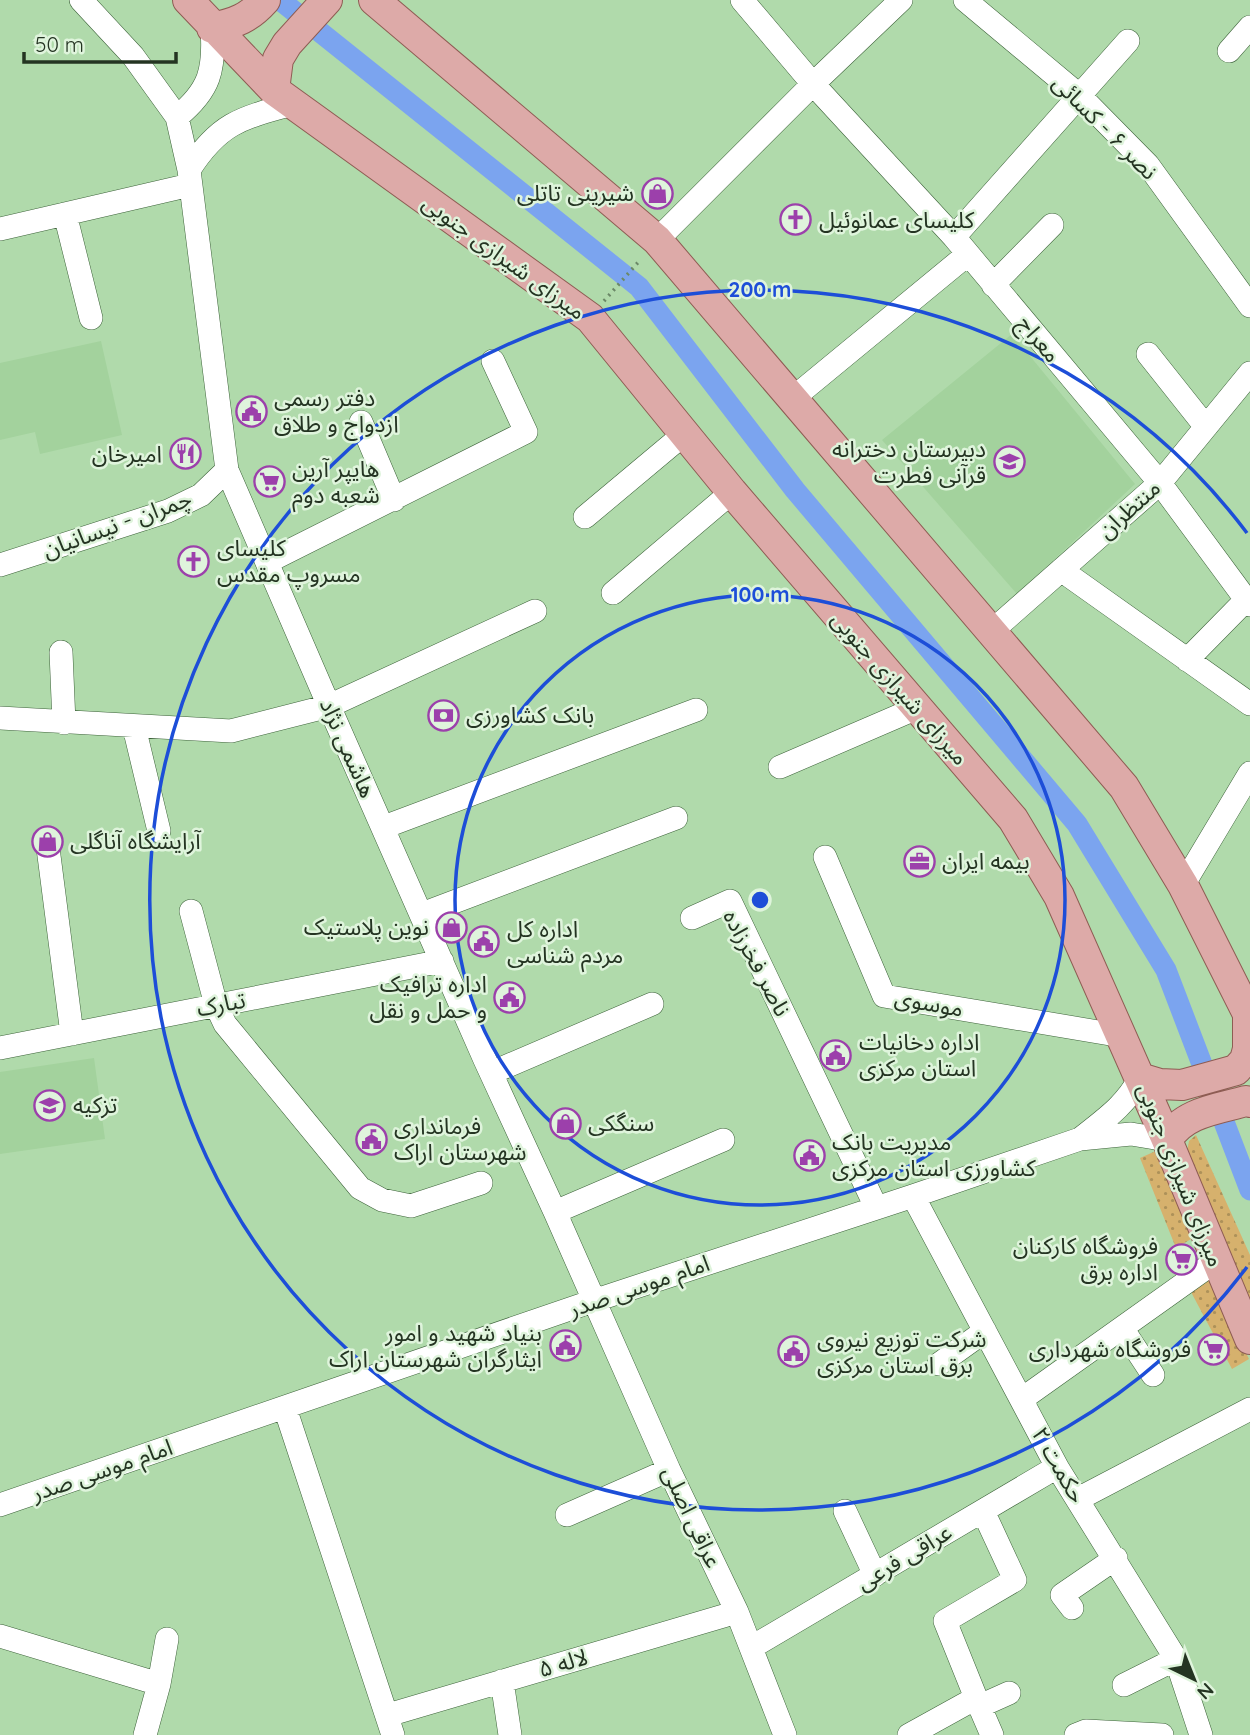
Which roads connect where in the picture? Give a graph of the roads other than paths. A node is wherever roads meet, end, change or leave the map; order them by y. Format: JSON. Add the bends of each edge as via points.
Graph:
{"nodes":[{"id":1,"x":81,"y":0,"type":"edge"},
{"id":2,"x":188,"y":0,"type":"edge"},
{"id":3,"x":326,"y":0,"type":"edge"},
{"id":4,"x":374,"y":0,"type":"edge"},
{"id":5,"x":742,"y":0,"type":"edge"},
{"id":6,"x":965,"y":0,"type":"edge"},
{"id":7,"x":893,"y":3,"type":"edge"},
{"id":8,"x":259,"y":7,"type":"edge"},
{"id":9,"x":1250,"y":27,"type":"edge"},
{"id":10,"x":212,"y":28,"type":"junction"},
{"id":11,"x":1128,"y":41,"type":"dead end"},
{"id":12,"x":1229,"y":51,"type":"dead end"},
{"id":13,"x":813,"y":84,"type":"junction"},
{"id":14,"x":1080,"y":96,"type":"junction"},
{"id":15,"x":283,"y":97,"type":"junction"},
{"id":16,"x":177,"y":117,"type":"junction"},
{"id":17,"x":189,"y":177,"type":"junction"},
{"id":18,"x":65,"y":214,"type":"junction"},
{"id":19,"x":1052,"y":225,"type":"dead end"},
{"id":20,"x":0,"y":229,"type":"edge"},
{"id":21,"x":961,"y":246,"type":"junction"},
{"id":22,"x":647,"y":251,"type":"junction"},
{"id":23,"x":993,"y":285,"type":"junction"},
{"id":24,"x":1250,"y":306,"type":"edge"},
{"id":25,"x":91,"y":318,"type":"dead end"},
{"id":26,"x":1148,"y":354,"type":"dead end"},
{"id":27,"x":494,"y":361,"type":"dead end"},
{"id":28,"x":1250,"y":373,"type":"edge"},
{"id":29,"x":792,"y":398,"type":"junction"},
{"id":30,"x":361,"y":422,"type":"dead end"},
{"id":31,"x":1206,"y":427,"type":"junction"},
{"id":32,"x":683,"y":435,"type":"junction"},
{"id":33,"x":228,"y":470,"type":"junction"},
{"id":34,"x":1160,"y":482,"type":"junction"},
{"id":35,"x":732,"y":492,"type":"junction"},
{"id":36,"x":394,"y":500,"type":"junction"},
{"id":37,"x":585,"y":517,"type":"dead end"},
{"id":38,"x":267,"y":562,"type":"junction"},
{"id":39,"x":0,"y":565,"type":"edge"},
{"id":40,"x":1061,"y":570,"type":"junction"},
{"id":41,"x":614,"y":593,"type":"dead end"},
{"id":42,"x":1247,"y":603,"type":"edge"},
{"id":43,"x":535,"y":611,"type":"dead end"},
{"id":44,"x":992,"y":631,"type":"junction"},
{"id":45,"x":61,"y":652,"type":"dead end"},
{"id":46,"x":1187,"y":660,"type":"junction"},
{"id":47,"x":1250,"y":704,"type":"edge"},
{"id":48,"x":329,"y":706,"type":"junction"},
{"id":49,"x":917,"y":708,"type":"junction"},
{"id":50,"x":696,"y":710,"type":"dead end"},
{"id":51,"x":0,"y":719,"type":"edge"},
{"id":52,"x":64,"y":723,"type":"junction"},
{"id":53,"x":134,"y":727,"type":"junction"},
{"id":54,"x":780,"y":767,"type":"dead end"},
{"id":55,"x":1250,"y":773,"type":"edge"},
{"id":56,"x":676,"y":818,"type":"dead end"},
{"id":57,"x":384,"y":827,"type":"junction"},
{"id":58,"x":159,"y":831,"type":"dead end"},
{"id":59,"x":48,"y":848,"type":"dead end"},
{"id":60,"x":825,"y":856,"type":"dead end"},
{"id":61,"x":1183,"y":885,"type":"junction"},
{"id":62,"x":191,"y":911,"type":"dead end"},
{"id":63,"x":422,"y":914,"type":"junction"},
{"id":64,"x":692,"y":918,"type":"dead end"},
{"id":65,"x":442,"y":961,"type":"junction"},
{"id":66,"x":652,"y":1004,"type":"dead end"},
{"id":67,"x":216,"y":1005,"type":"junction"},
{"id":68,"x":1249,"y":1012,"type":"edge"},
{"id":69,"x":72,"y":1034,"type":"junction"},
{"id":70,"x":1122,"y":1036,"type":"junction"},
{"id":71,"x":0,"y":1048,"type":"edge"},
{"id":72,"x":491,"y":1073,"type":"junction"},
{"id":73,"x":1140,"y":1078,"type":"junction"},
{"id":74,"x":1248,"y":1101,"type":"edge"},
{"id":75,"x":1080,"y":1139,"type":"junction"},
{"id":76,"x":723,"y":1140,"type":"dead end"},
{"id":77,"x":1167,"y":1140,"type":"junction"},
{"id":78,"x":481,"y":1183,"type":"dead end"},
{"id":79,"x":913,"y":1196,"type":"junction"},
{"id":80,"x":876,"y":1207,"type":"junction"},
{"id":81,"x":555,"y":1212,"type":"junction"},
{"id":82,"x":1216,"y":1261,"type":"junction"},
{"id":83,"x":593,"y":1301,"type":"junction"},
{"id":84,"x":1122,"y":1328,"type":"junction"},
{"id":85,"x":985,"y":1331,"type":"junction"},
{"id":86,"x":1250,"y":1339,"type":"edge"},
{"id":87,"x":939,"y":1364,"type":"dead end"},
{"id":88,"x":1153,"y":1375,"type":"dead end"},
{"id":89,"x":1022,"y":1399,"type":"junction"},
{"id":90,"x":285,"y":1408,"type":"junction"},
{"id":91,"x":1250,"y":1409,"type":"edge"},
{"id":92,"x":1057,"y":1466,"type":"junction"},
{"id":93,"x":669,"y":1470,"type":"junction"},
{"id":94,"x":1077,"y":1499,"type":"junction"},
{"id":95,"x":0,"y":1505,"type":"edge"},
{"id":96,"x":845,"y":1511,"type":"dead end"},
{"id":97,"x":983,"y":1511,"type":"junction"},
{"id":98,"x":567,"y":1515,"type":"dead end"},
{"id":99,"x":1116,"y":1559,"type":"junction"},
{"id":100,"x":875,"y":1575,"type":"junction"},
{"id":101,"x":1072,"y":1608,"type":"dead end"},
{"id":102,"x":737,"y":1612,"type":"junction"},
{"id":103,"x":0,"y":1636,"type":"edge"},
{"id":104,"x":167,"y":1639,"type":"dead end"},
{"id":105,"x":752,"y":1647,"type":"junction"},
{"id":106,"x":1176,"y":1659,"type":"junction"},
{"id":107,"x":502,"y":1681,"type":"junction"},
{"id":108,"x":159,"y":1684,"type":"junction"},
{"id":109,"x":1124,"y":1685,"type":"dead end"},
{"id":110,"x":1009,"y":1693,"type":"dead end"},
{"id":111,"x":978,"y":1702,"type":"junction"},
{"id":112,"x":391,"y":1725,"type":"edge"},
{"id":113,"x":1112,"y":1734,"type":"edge"},
{"id":114,"x":145,"y":1735,"type":"edge"},
{"id":115,"x":510,"y":1735,"type":"edge"},
{"id":116,"x":785,"y":1735,"type":"edge"},
{"id":117,"x":909,"y":1735,"type":"edge"},
{"id":118,"x":992,"y":1735,"type":"edge"},
{"id":119,"x":1076,"y":1735,"type":"edge"},
{"id":120,"x":1162,"y":1735,"type":"edge"},
{"id":121,"x":1201,"y":1735,"type":"edge"}],
"edges":[{"from":1,"to":16,"type":"street","via":[[133,56]]},
{"from":2,"to":10,"type":"main road","name":"میرزای شیرازی جنوبی"},
{"from":3,"to":15,"type":"main road","via":[[278,59]]},
{"from":4,"to":22,"type":"main road"},
{"from":5,"to":13,"type":"street","name":"معراج"},
{"from":6,"to":14,"type":"street","name":"نصر ۶ - کسائی"},
{"from":7,"to":13,"type":"street"},
{"from":8,"to":10,"type":"main road","via":[[232,24]]},
{"from":9,"to":12,"type":"street"},
{"from":10,"to":15,"type":"main road","name":"میرزای شیرازی جنوبی"},
{"from":10,"to":16,"type":"street","via":[[214,56],[209,76],[195,102]]},
{"from":11,"to":14,"type":"street"},
{"from":13,"to":21,"type":"street","name":"معراج"},
{"from":13,"to":22,"type":"street"},
{"from":14,"to":21,"type":"street"},
{"from":14,"to":24,"type":"street","name":"نصر ۶ - کسائی","via":[[1148,165]]},
{"from":15,"to":17,"type":"street","via":[[229,125],[202,149]]},
{"from":15,"to":32,"type":"main road","name":"میرزای شیرازی جنوبی","via":[[590,318]]},
{"from":16,"to":17,"type":"street","name":"هاشمی نژاد"},
{"from":17,"to":18,"type":"street"},
{"from":17,"to":33,"type":"street","name":"هاشمی نژاد"},
{"from":18,"to":20,"type":"street"},
{"from":18,"to":25,"type":"street"},
{"from":19,"to":23,"type":"street"},
{"from":21,"to":23,"type":"street","name":"معراج"},
{"from":21,"to":29,"type":"street"},
{"from":22,"to":29,"type":"main road"},
{"from":23,"to":34,"type":"street","name":"معراج"},
{"from":26,"to":31,"type":"street"},
{"from":27,"to":36,"type":"street","via":[[526,432]]},
{"from":28,"to":31,"type":"street","name":"منتظران"},
{"from":29,"to":44,"type":"main road"},
{"from":30,"to":36,"type":"street"},
{"from":31,"to":34,"type":"street","name":"منتظران"},
{"from":32,"to":35,"type":"main road","name":"میرزای شیرازی جنوبی"},
{"from":32,"to":37,"type":"street"},
{"from":33,"to":38,"type":"street","name":"هاشمی نژاد"},
{"from":33,"to":39,"type":"street","name":"چمران - نیسانیان","via":[[201,495],[168,511]]},
{"from":34,"to":40,"type":"street","name":"منتظران"},
{"from":34,"to":42,"type":"street","name":"معراج"},
{"from":35,"to":41,"type":"street"},
{"from":35,"to":49,"type":"main road","name":"میرزای شیرازی جنوبی"},
{"from":36,"to":38,"type":"street"},
{"from":38,"to":48,"type":"street","name":"هاشمی نژاد"},
{"from":40,"to":44,"type":"street","name":"منتظران"},
{"from":40,"to":46,"type":"street"},
{"from":42,"to":46,"type":"street"},
{"from":43,"to":48,"type":"street"},
{"from":44,"to":61,"type":"main road","via":[[1124,788]]},
{"from":45,"to":52,"type":"street"},
{"from":46,"to":47,"type":"street"},
{"from":48,"to":53,"type":"street","via":[[230,731]]},
{"from":48,"to":57,"type":"street","name":"هاشمی نژاد"},
{"from":49,"to":54,"type":"street"},
{"from":49,"to":70,"type":"main road","name":"میرزای شیرازی جنوبی","via":[[1013,819],[1059,896]]},
{"from":50,"to":57,"type":"street"},
{"from":51,"to":52,"type":"street"},
{"from":52,"to":53,"type":"street"},
{"from":53,"to":58,"type":"street"},
{"from":55,"to":61,"type":"street"},
{"from":56,"to":63,"type":"street"},
{"from":57,"to":63,"type":"street","name":"هاشمی نژاد"},
{"from":59,"to":69,"type":"street"},
{"from":60,"to":70,"type":"street","name":"موسوی","via":[[884,996]]},
{"from":61,"to":68,"type":"main road"},
{"from":62,"to":67,"type":"street"},
{"from":63,"to":65,"type":"street","name":"هاشمی نژاد"},
{"from":64,"to":80,"type":"street","name":"ناصر فخرزاده","via":[[730,901]]},
{"from":65,"to":67,"type":"street","name":"تبارک"},
{"from":65,"to":72,"type":"street","name":"هاشمی نژاد"},
{"from":66,"to":72,"type":"street"},
{"from":67,"to":69,"type":"street","name":"تبارک"},
{"from":67,"to":78,"type":"street","via":[[225,1024],[360,1188],[382,1200],[411,1206]]},
{"from":68,"to":73,"type":"main road","via":[[1248,1049],[1237,1070],[1182,1085]]},
{"from":69,"to":71,"type":"street","name":"تبارک"},
{"from":70,"to":73,"type":"main road","name":"میرزای شیرازی جنوبی"},
{"from":72,"to":81,"type":"street","name":"هاشمی نژاد"},
{"from":73,"to":75,"type":"street","name":"امام موسی صدر","via":[[1130,1097]]},
{"from":73,"to":77,"type":"main road","name":"میرزای شیرازی جنوبی"},
{"from":74,"to":77,"type":"main road","via":[[1191,1117]]},
{"from":75,"to":77,"type":"street","name":"امام موسی صدر","via":[[1130,1134]]},
{"from":75,"to":79,"type":"street","name":"امام موسی صدر"},
{"from":76,"to":81,"type":"street"},
{"from":77,"to":82,"type":"main road","name":"میرزای شیرازی جنوبی"},
{"from":79,"to":80,"type":"street","name":"امام موسی صدر"},
{"from":79,"to":85,"type":"street","name":"حکمت ۲"},
{"from":80,"to":83,"type":"street","name":"امام موسی صدر"},
{"from":81,"to":83,"type":"street","name":"هاشمی نژاد"},
{"from":82,"to":84,"type":"street"},
{"from":82,"to":86,"type":"main road","name":"میرزای شیرازی جنوبی"},
{"from":83,"to":90,"type":"street","name":"امام موسی صدر"},
{"from":83,"to":93,"type":"street","name":"عراقی اصلی"},
{"from":84,"to":88,"type":"street"},
{"from":84,"to":89,"type":"street"},
{"from":85,"to":87,"type":"street"},
{"from":85,"to":89,"type":"street","name":"حکمت ۲"},
{"from":89,"to":92,"type":"street","name":"حکمت ۲"},
{"from":90,"to":95,"type":"street","name":"امام موسی صدر"},
{"from":90,"to":112,"type":"street"},
{"from":91,"to":94,"type":"street"},
{"from":92,"to":94,"type":"street","name":"حکمت ۲"},
{"from":92,"to":97,"type":"street","name":"عراقی فرعی"},
{"from":93,"to":98,"type":"street"},
{"from":93,"to":102,"type":"street","name":"عراقی اصلی"},
{"from":94,"to":99,"type":"street","name":"حکمت ۲"},
{"from":96,"to":100,"type":"street"},
{"from":97,"to":100,"type":"street","name":"عراقی فرعی"},
{"from":97,"to":111,"type":"street","via":[[1016,1580],[945,1622]]},
{"from":99,"to":101,"type":"street","via":[[1062,1595]]},
{"from":99,"to":106,"type":"street","name":"حکمت ۲"},
{"from":100,"to":105,"type":"street","name":"عراقی فرعی"},
{"from":102,"to":105,"type":"street","name":"عراقی اصلی"},
{"from":102,"to":107,"type":"street","name":"لاله ۵"},
{"from":103,"to":108,"type":"street"},
{"from":104,"to":108,"type":"street"},
{"from":105,"to":116,"type":"street","name":"عراقی اصلی"},
{"from":106,"to":109,"type":"street"},
{"from":106,"to":121,"type":"street","name":"حکمت ۲"},
{"from":107,"to":112,"type":"street","name":"لاله ۵"},
{"from":107,"to":115,"type":"street"},
{"from":108,"to":114,"type":"street"},
{"from":110,"to":111,"type":"street"},
{"from":111,"to":117,"type":"street"},
{"from":111,"to":118,"type":"street"},
{"from":113,"to":119,"type":"street","via":[[1086,1731]]},
{"from":113,"to":120,"type":"street"}]}
